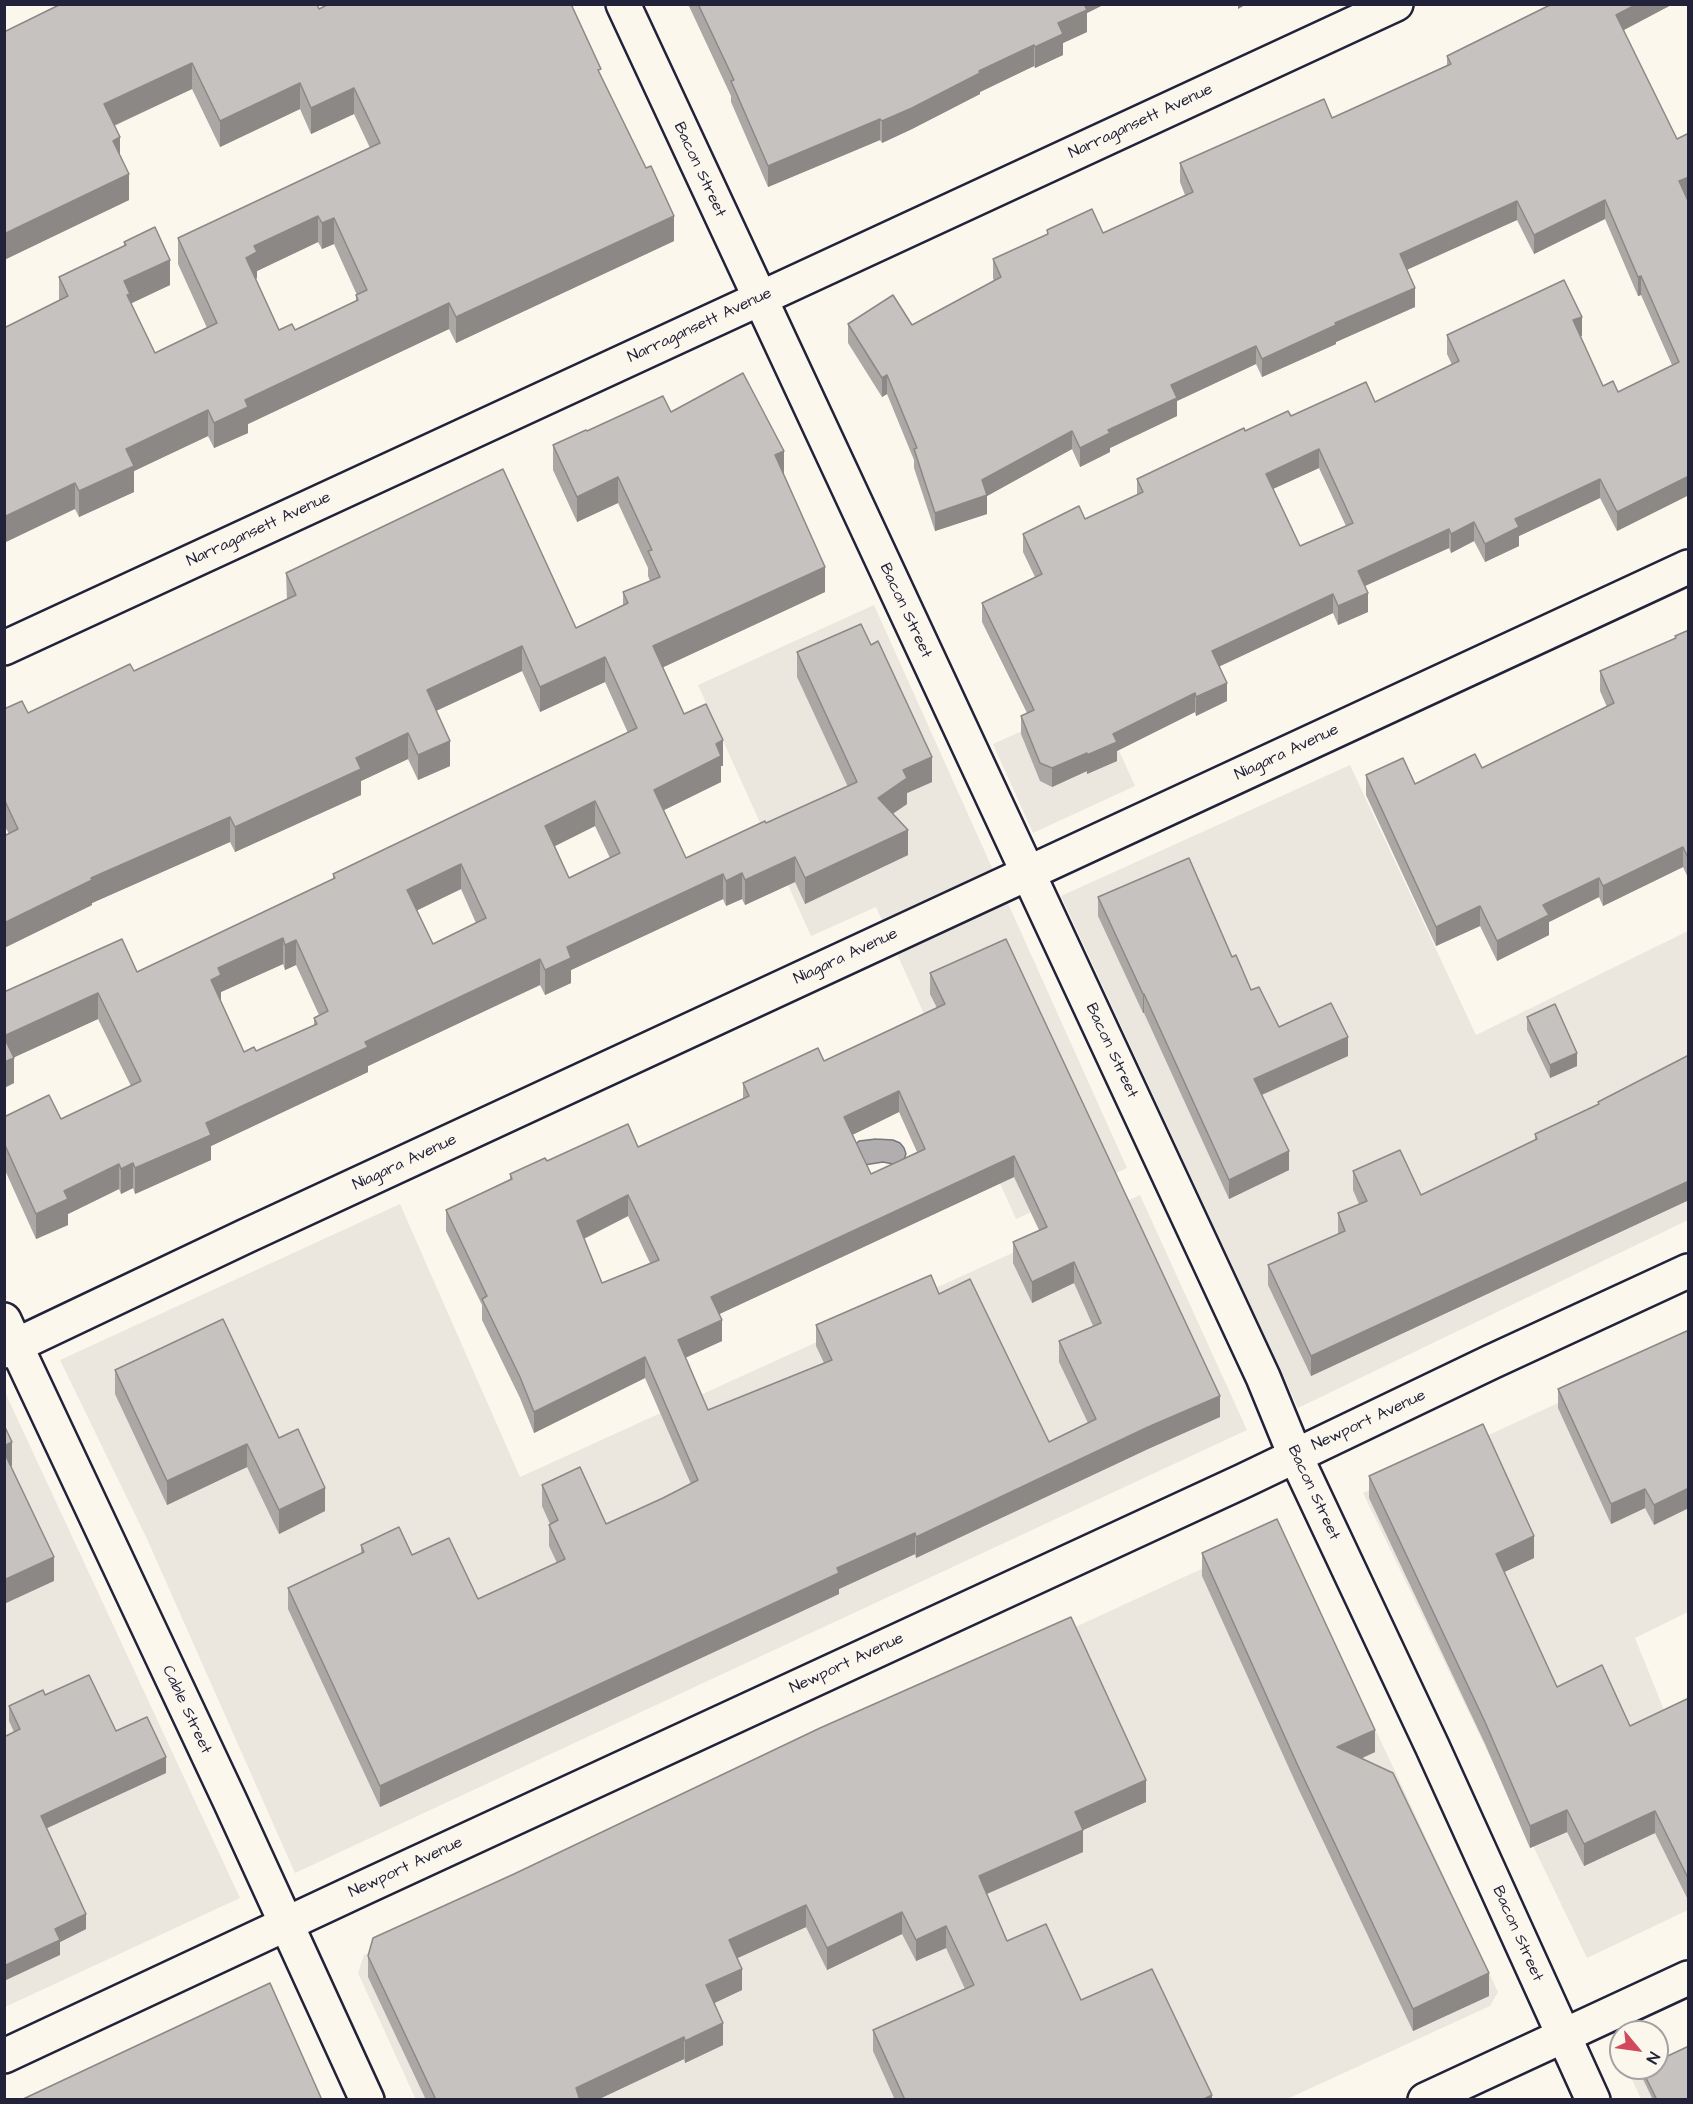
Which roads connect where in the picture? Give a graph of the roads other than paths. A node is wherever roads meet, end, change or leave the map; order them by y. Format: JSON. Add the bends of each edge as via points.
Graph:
{"nodes":[{"id":1,"x":623,"y":4,"type":"edge"},
{"id":2,"x":1396,"y":4,"type":"edge"},
{"id":3,"x":759,"y":299,"type":"junction"},
{"id":4,"x":1689,"y":567,"type":"edge"},
{"id":5,"x":4,"y":648,"type":"edge"},
{"id":6,"x":1028,"y":873,"type":"junction"},
{"id":7,"x":1689,"y":1271,"type":"edge"},
{"id":8,"x":8,"y":1339,"type":"edge"},
{"id":9,"x":1295,"y":1455,"type":"junction"},
{"id":10,"x":285,"y":1925,"type":"junction"},
{"id":11,"x":1689,"y":1978,"type":"edge"},
{"id":12,"x":1563,"y":2035,"type":"junction"},
{"id":13,"x":4,"y":2056,"type":"edge"},
{"id":14,"x":367,"y":2100,"type":"edge"},
{"id":15,"x":1425,"y":2100,"type":"edge"},
{"id":16,"x":1593,"y":2100,"type":"edge"}],
"edges":[{"from":1,"to":3,"type":"street","name":"Bacon Street"},
{"from":2,"to":3,"type":"street","name":"Narragansett Avenue"},
{"from":3,"to":5,"type":"street","name":"Narragansett Avenue"},
{"from":3,"to":6,"type":"street","name":"Bacon Street"},
{"from":4,"to":6,"type":"street","name":"Niagara Avenue"},
{"from":6,"to":8,"type":"street","name":"Niagara Avenue","via":[[256,1231]]},
{"from":6,"to":9,"type":"street","name":"Bacon Street","via":[[1258,1366]]},
{"from":7,"to":9,"type":"street","name":"Newport Avenue"},
{"from":8,"to":10,"type":"street","name":"Cable Street","via":[[225,1791]]},
{"from":9,"to":10,"type":"street","name":"Newport Avenue"},
{"from":9,"to":12,"type":"street","name":"Bacon Street"},
{"from":10,"to":13,"type":"street","name":"Newport Avenue"},
{"from":10,"to":14,"type":"street","name":"Cable Street"},
{"from":11,"to":12,"type":"street"},
{"from":12,"to":15,"type":"street"},
{"from":12,"to":16,"type":"street","name":"Bacon Street"}]}
